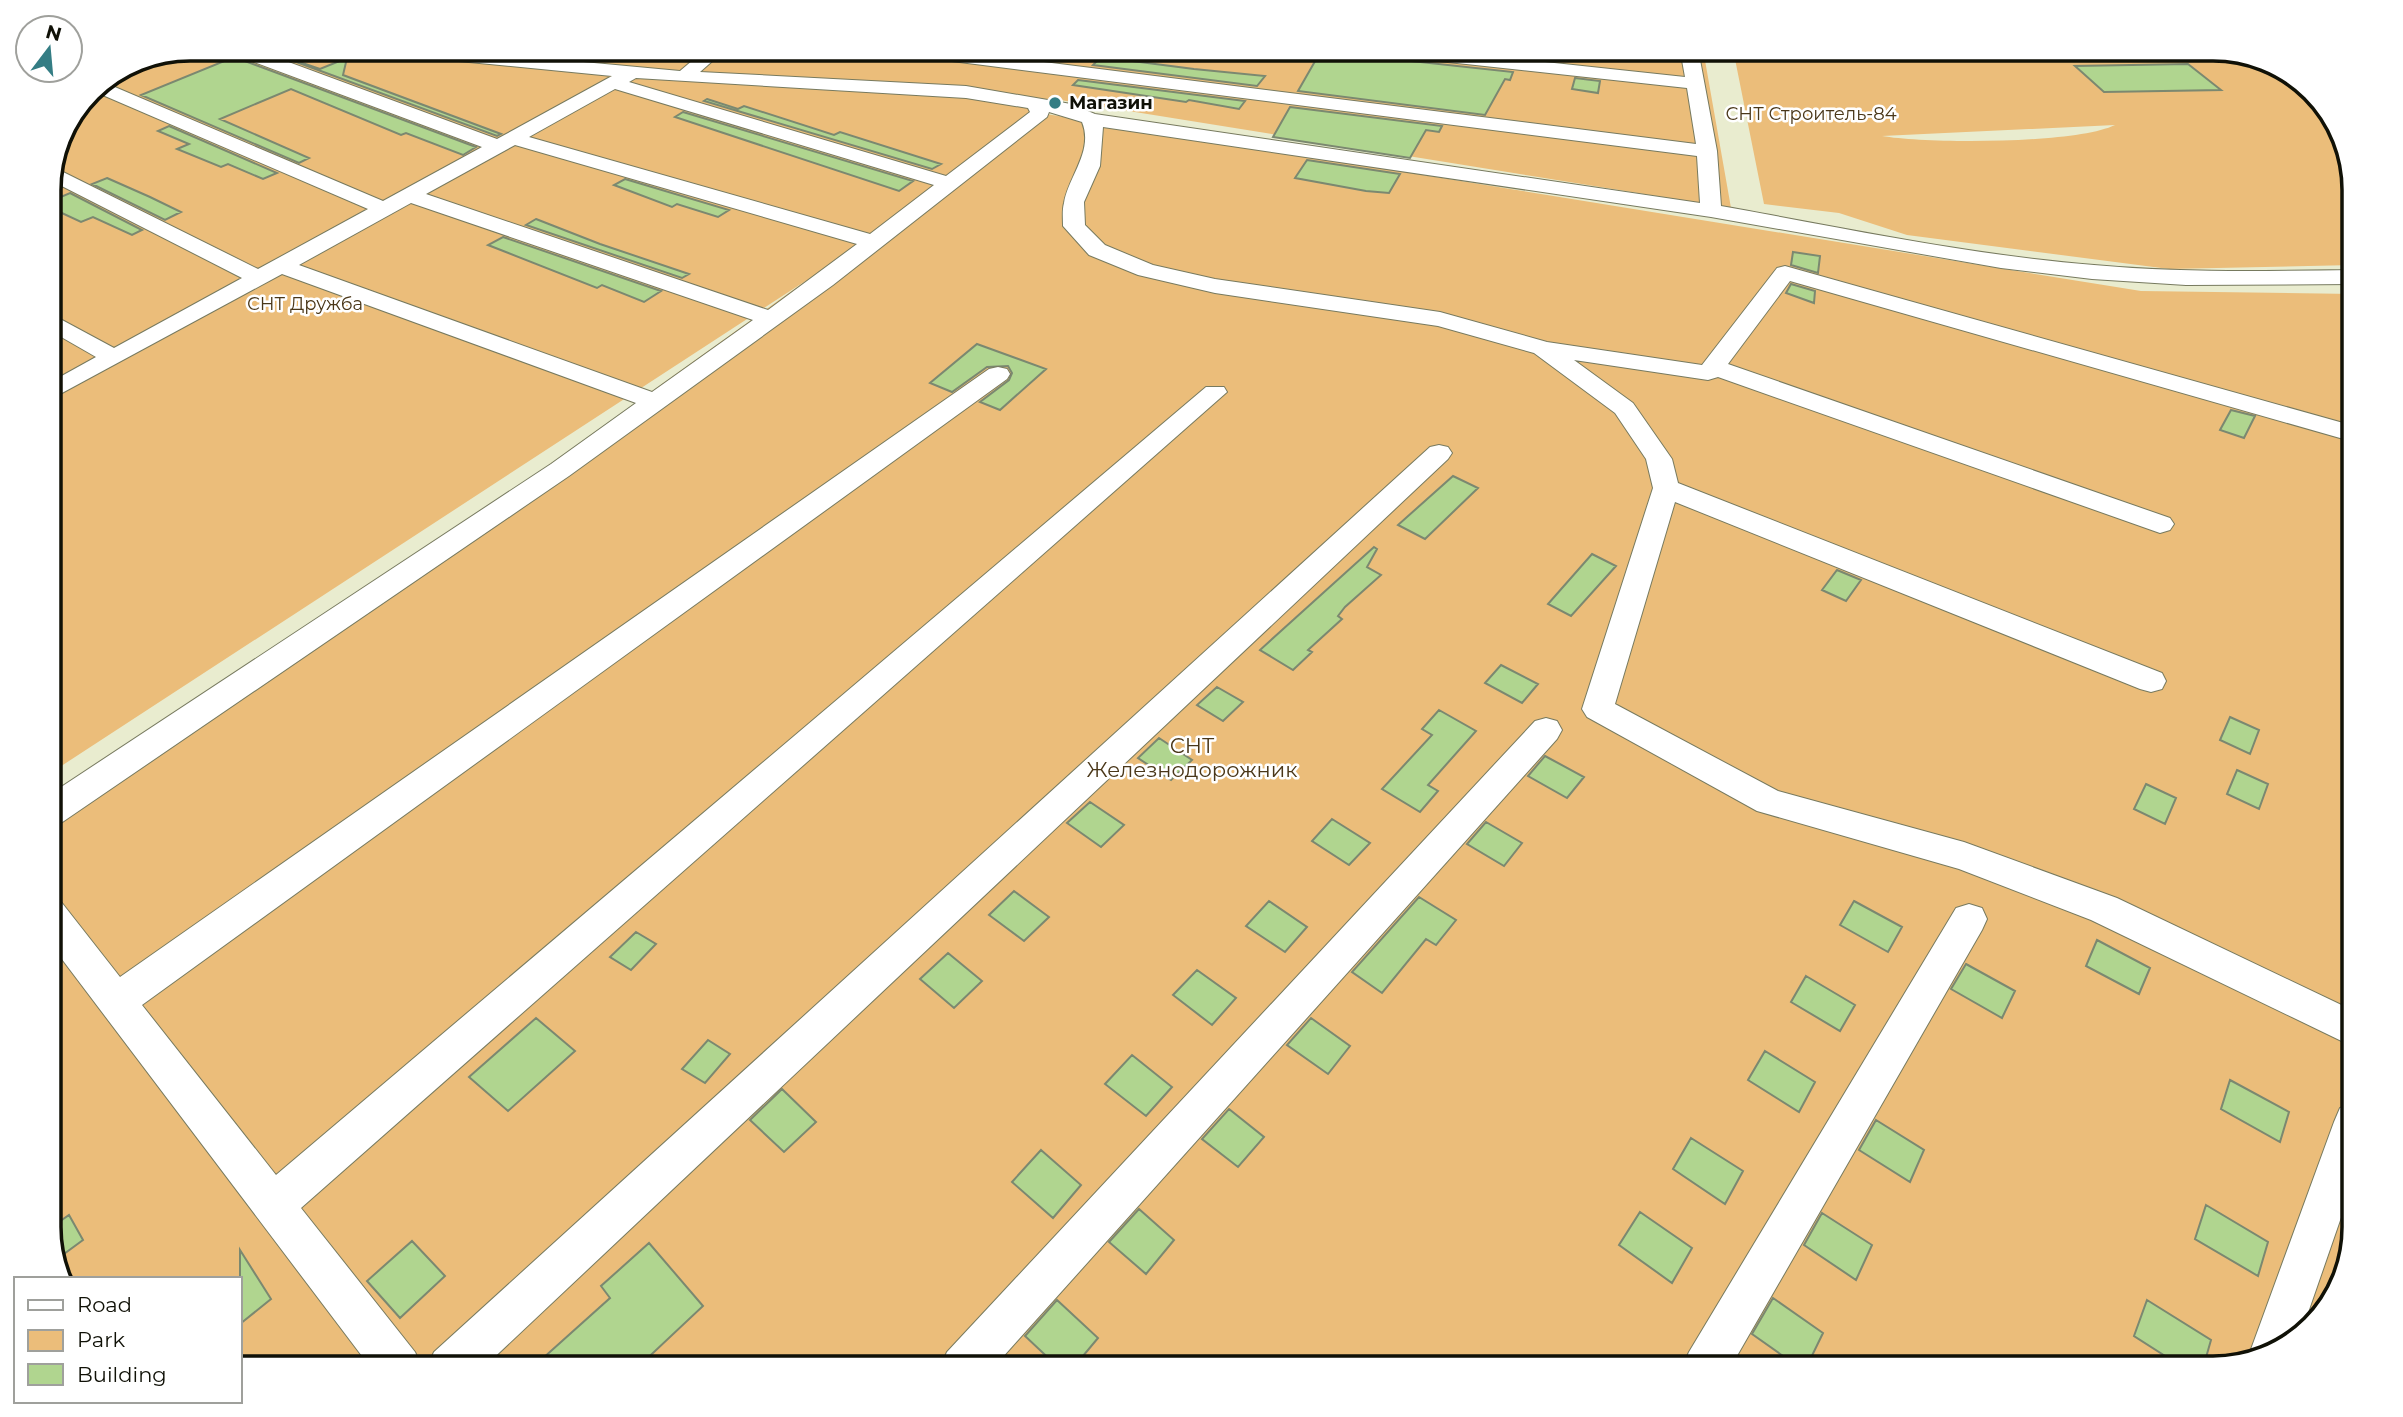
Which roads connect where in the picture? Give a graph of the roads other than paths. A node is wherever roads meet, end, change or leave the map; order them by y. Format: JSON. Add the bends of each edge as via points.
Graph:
{"nodes":[{"id":1,"x":1488,"y":61,"type":"edge"},
{"id":2,"x":1692,"y":61,"type":"edge"},
{"id":3,"x":273,"y":62,"type":"edge"},
{"id":4,"x":491,"y":62,"type":"edge"},
{"id":5,"x":702,"y":62,"type":"edge"},
{"id":6,"x":1000,"y":62,"type":"edge"},
{"id":7,"x":684,"y":77,"type":"junction"},
{"id":8,"x":622,"y":78,"type":"junction"},
{"id":9,"x":1698,"y":84,"type":"junction"},
{"id":10,"x":108,"y":91,"type":"edge"},
{"id":11,"x":1034,"y":103,"type":"junction"},
{"id":12,"x":1090,"y":119,"type":"junction"},
{"id":13,"x":505,"y":142,"type":"junction"},
{"id":14,"x":1707,"y":151,"type":"junction"},
{"id":15,"x":62,"y":179,"type":"edge"},
{"id":16,"x":948,"y":183,"type":"junction"},
{"id":17,"x":409,"y":195,"type":"junction"},
{"id":18,"x":385,"y":209,"type":"junction"},
{"id":19,"x":1712,"y":211,"type":"junction"},
{"id":20,"x":873,"y":243,"type":"junction"},
{"id":21,"x":281,"y":266,"type":"junction"},
{"id":22,"x":2341,"y":277,"type":"edge"},
{"id":23,"x":259,"y":278,"type":"junction"},
{"id":24,"x":772,"y":319,"type":"junction"},
{"id":25,"x":62,"y":328,"type":"edge"},
{"id":26,"x":1542,"y":348,"type":"junction"},
{"id":27,"x":114,"y":358,"type":"junction"},
{"id":28,"x":1713,"y":367,"type":"junction"},
{"id":29,"x":998,"y":374,"type":"dead end"},
{"id":30,"x":62,"y":386,"type":"edge"},
{"id":31,"x":1215,"y":392,"type":"dead end"},
{"id":32,"x":656,"y":402,"type":"junction"},
{"id":33,"x":2341,"y":430,"type":"edge"},
{"id":34,"x":1439,"y":453,"type":"dead end"},
{"id":35,"x":1666,"y":488,"type":"junction"},
{"id":36,"x":2160,"y":524,"type":"dead end"},
{"id":37,"x":2151,"y":681,"type":"dead end"},
{"id":38,"x":1546,"y":730,"type":"dead end"},
{"id":39,"x":62,"y":804,"type":"edge"},
{"id":40,"x":1969,"y":919,"type":"dead end"},
{"id":41,"x":62,"y":931,"type":"edge"},
{"id":42,"x":117,"y":1001,"type":"junction"},
{"id":43,"x":2342,"y":1024,"type":"edge"},
{"id":44,"x":2342,"y":1156,"type":"edge"},
{"id":45,"x":273,"y":1205,"type":"junction"},
{"id":46,"x":2277,"y":1338,"type":"edge"},
{"id":47,"x":390,"y":1356,"type":"edge"},
{"id":48,"x":463,"y":1356,"type":"edge"},
{"id":49,"x":974,"y":1356,"type":"edge"},
{"id":50,"x":1712,"y":1356,"type":"edge"}],
"edges":[{"from":1,"to":9,"type":"street"},
{"from":2,"to":9,"type":"street"},
{"from":3,"to":13,"type":"street"},
{"from":4,"to":8,"type":"street"},
{"from":5,"to":7,"type":"street"},
{"from":6,"to":14,"type":"street"},
{"from":7,"to":8,"type":"street"},
{"from":7,"to":11,"type":"street","via":[[895,86]]},
{"from":8,"to":13,"type":"street"},
{"from":8,"to":16,"type":"street"},
{"from":9,"to":14,"type":"street"},
{"from":10,"to":18,"type":"street"},
{"from":11,"to":12,"type":"street"},
{"from":11,"to":16,"type":"street","via":[[1040,113]]},
{"from":12,"to":19,"type":"street"},
{"from":12,"to":26,"type":"street","via":[[1095,130],[1090,166],[1074,202],[1074,226],[1097,250],[1146,270],[1215,286],[1440,319]]},
{"from":13,"to":17,"type":"street"},
{"from":13,"to":20,"type":"street"},
{"from":14,"to":19,"type":"street"},
{"from":15,"to":23,"type":"street"},
{"from":16,"to":20,"type":"street"},
{"from":17,"to":18,"type":"street"},
{"from":17,"to":24,"type":"street"},
{"from":18,"to":21,"type":"street"},
{"from":19,"to":22,"type":"street","via":[[2001,261],[2092,272],[2186,278]]},
{"from":20,"to":24,"type":"street"},
{"from":21,"to":23,"type":"street"},
{"from":21,"to":32,"type":"street"},
{"from":23,"to":27,"type":"street"},
{"from":24,"to":32,"type":"street"},
{"from":25,"to":27,"type":"street"},
{"from":26,"to":28,"type":"street","via":[[1708,373]]},
{"from":26,"to":35,"type":"street","via":[[1625,408],[1660,459]]},
{"from":27,"to":30,"type":"street"},
{"from":28,"to":33,"type":"street","via":[[1785,273]]},
{"from":28,"to":36,"type":"street"},
{"from":29,"to":42,"type":"street"},
{"from":31,"to":45,"type":"street"},
{"from":32,"to":39,"type":"street"},
{"from":34,"to":48,"type":"street"},
{"from":35,"to":37,"type":"street"},
{"from":35,"to":43,"type":"street","via":[[1598,709],[1769,802],[1964,856],[2104,908]]},
{"from":38,"to":49,"type":"street"},
{"from":40,"to":50,"type":"street"},
{"from":41,"to":42,"type":"street"},
{"from":42,"to":45,"type":"street"},
{"from":44,"to":46,"type":"street"},
{"from":45,"to":47,"type":"street"}]}
